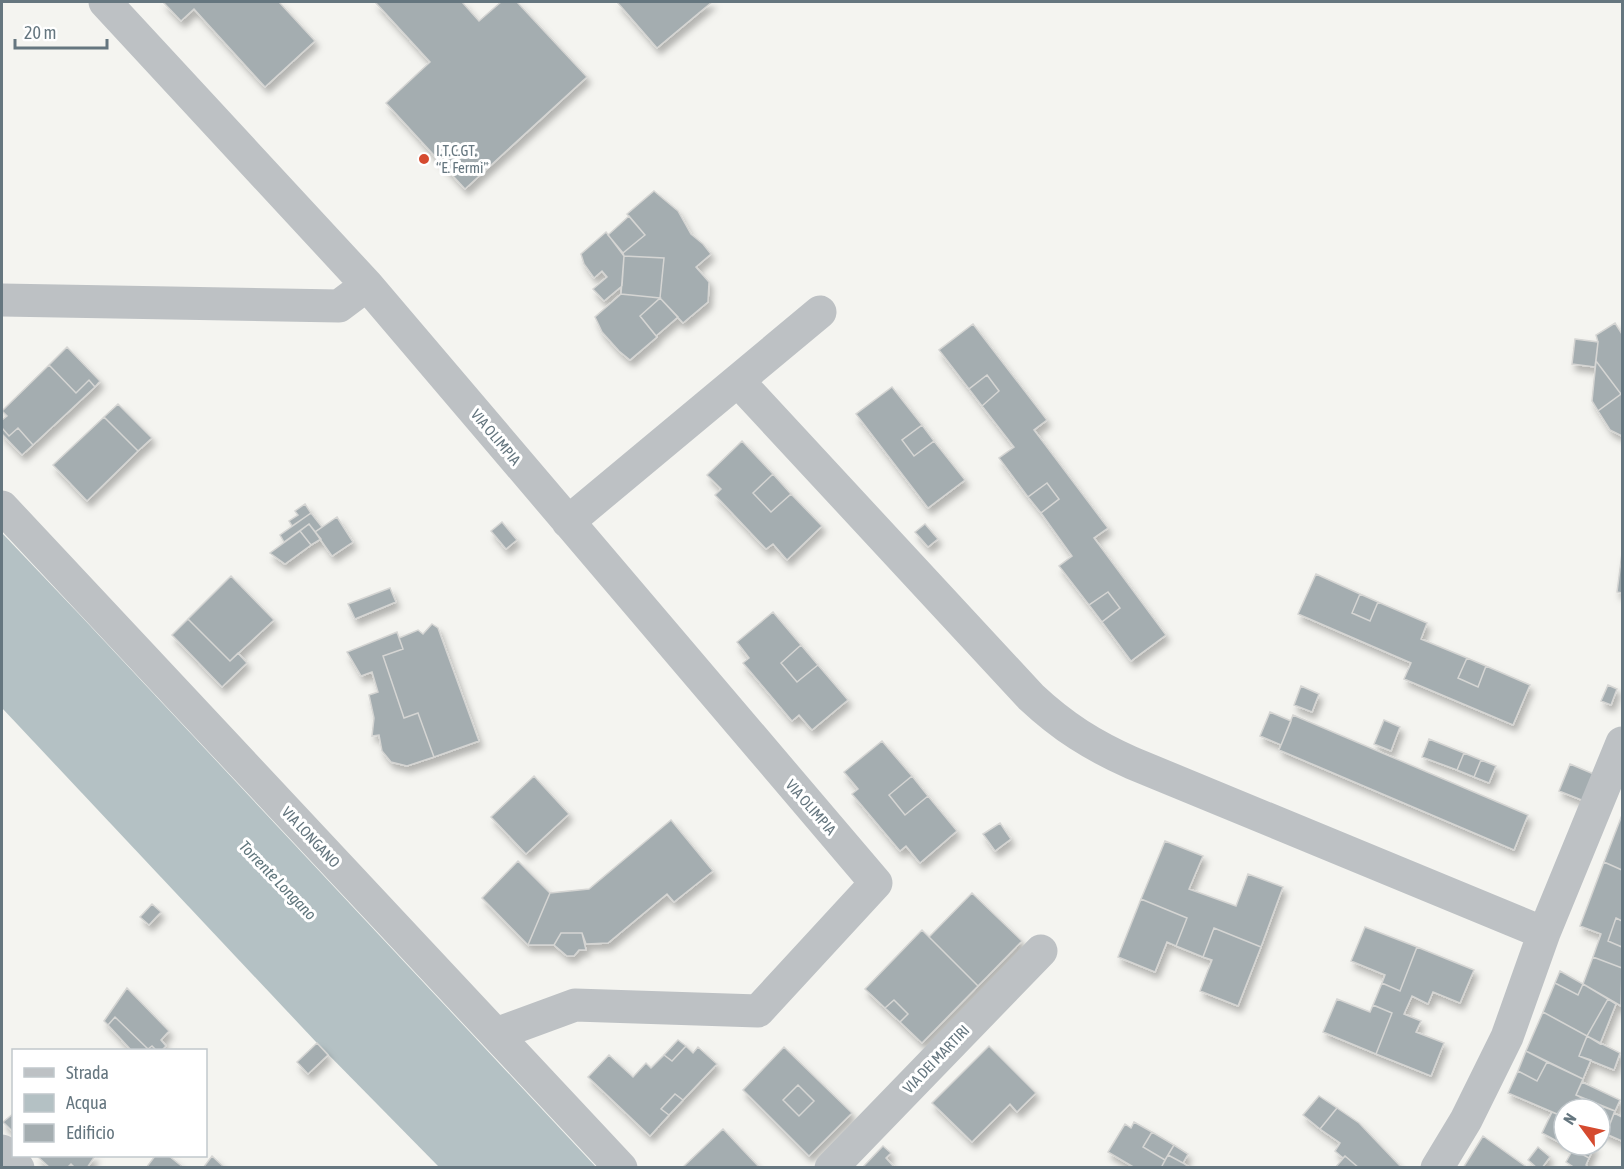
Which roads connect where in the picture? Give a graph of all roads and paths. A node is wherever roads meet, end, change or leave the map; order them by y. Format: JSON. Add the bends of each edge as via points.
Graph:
{"nodes":[{"id":1,"x":105,"y":2,"type":"edge"},
{"id":2,"x":367,"y":285,"type":"junction"},
{"id":3,"x":4,"y":302,"type":"edge"},
{"id":4,"x":820,"y":312,"type":"dead end"},
{"id":5,"x":738,"y":381,"type":"junction"},
{"id":6,"x":2,"y":507,"type":"edge"},
{"id":7,"x":568,"y":522,"type":"junction"},
{"id":8,"x":1623,"y":743,"type":"edge"},
{"id":9,"x":1544,"y":933,"type":"junction"},
{"id":10,"x":1041,"y":951,"type":"dead end"},
{"id":11,"x":496,"y":1034,"type":"junction"},
{"id":12,"x":2,"y":1151,"type":"edge"},
{"id":13,"x":18,"y":1167,"type":"edge"},
{"id":14,"x":621,"y":1167,"type":"edge"},
{"id":15,"x":831,"y":1167,"type":"edge"},
{"id":16,"x":1437,"y":1167,"type":"edge"}],
"edges":[{"from":1,"to":2,"type":"street","name":"VIA OLIMPIA"},
{"from":2,"to":3,"type":"street","via":[[339,306]]},
{"from":2,"to":7,"type":"street","name":"VIA OLIMPIA"},
{"from":4,"to":5,"type":"street"},
{"from":5,"to":7,"type":"street"},
{"from":5,"to":9,"type":"street","via":[[1031,697],[1077,735],[1131,763]]},
{"from":6,"to":11,"type":"street","name":"VIA LONGANO"},
{"from":7,"to":11,"type":"street","name":"VIA OLIMPIA","via":[[876,883],[758,1011],[575,1005]]},
{"from":8,"to":9,"type":"street"},
{"from":9,"to":16,"type":"street","via":[[1507,1037],[1466,1120]]},
{"from":10,"to":15,"type":"street","name":"VIA DEI MARTIRI"},
{"from":11,"to":14,"type":"street","name":"VIA LONGANO"},
{"from":12,"to":13,"type":"street"}]}
